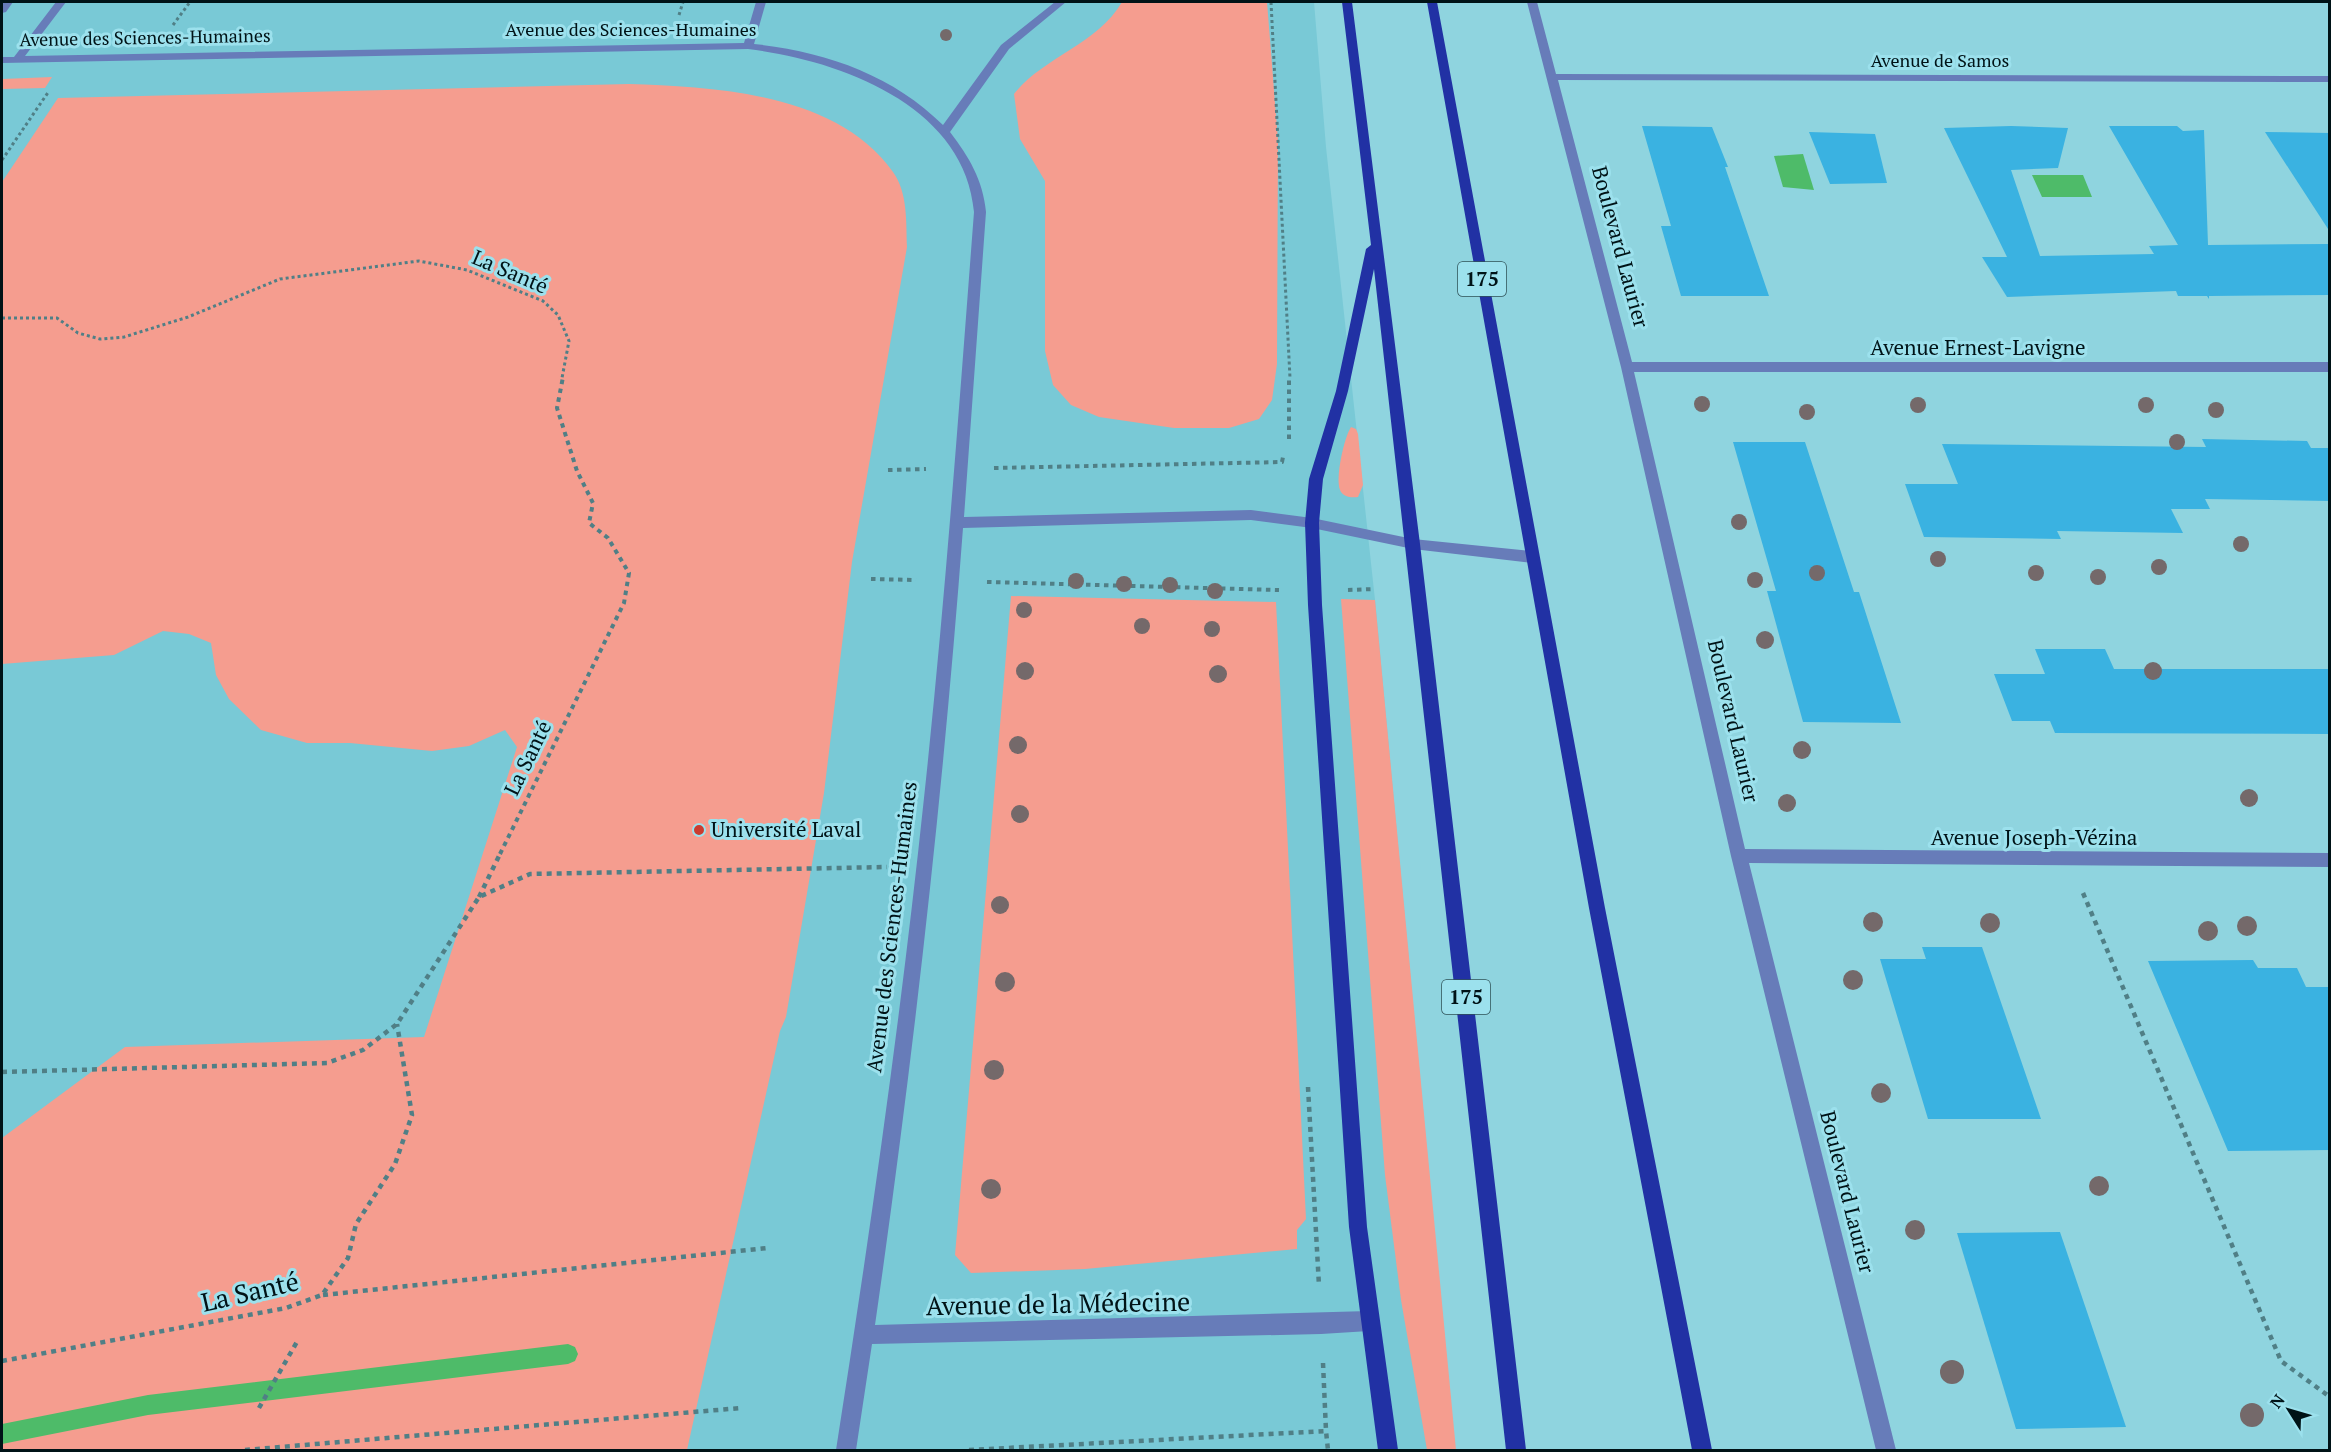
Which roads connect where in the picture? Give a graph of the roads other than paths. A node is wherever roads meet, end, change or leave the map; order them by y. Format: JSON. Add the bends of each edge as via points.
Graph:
{"nodes":[{"id":1,"x":8,"y":2,"type":"edge"},
{"id":2,"x":61,"y":2,"type":"edge"},
{"id":3,"x":761,"y":2,"type":"edge"},
{"id":4,"x":1061,"y":2,"type":"edge"},
{"id":5,"x":1347,"y":2,"type":"edge"},
{"id":6,"x":1431,"y":2,"type":"edge"},
{"id":7,"x":1532,"y":2,"type":"edge"},
{"id":8,"x":2,"y":10,"type":"edge"},
{"id":9,"x":748,"y":45,"type":"junction"},
{"id":10,"x":2,"y":60,"type":"edge"},
{"id":11,"x":17,"y":60,"type":"junction"},
{"id":12,"x":1551,"y":77,"type":"junction"},
{"id":13,"x":2330,"y":79,"type":"edge"},
{"id":14,"x":945,"y":131,"type":"junction"},
{"id":15,"x":1375,"y":233,"type":"junction"},
{"id":16,"x":2330,"y":367,"type":"edge"},
{"id":17,"x":1627,"y":368,"type":"junction"},
{"id":18,"x":956,"y":523,"type":"junction"},
{"id":19,"x":1312,"y":523,"type":"junction"},
{"id":20,"x":1413,"y":544,"type":"junction"},
{"id":21,"x":1532,"y":556,"type":"junction"},
{"id":22,"x":1739,"y":856,"type":"junction"},
{"id":23,"x":2330,"y":860,"type":"edge"},
{"id":24,"x":1369,"y":1321,"type":"junction"},
{"id":25,"x":864,"y":1335,"type":"junction"},
{"id":26,"x":846,"y":1450,"type":"edge"},
{"id":27,"x":1388,"y":1450,"type":"edge"},
{"id":28,"x":1516,"y":1450,"type":"edge"},
{"id":29,"x":1702,"y":1450,"type":"edge"},
{"id":30,"x":1886,"y":1450,"type":"edge"}],
"edges":[{"from":1,"to":8,"type":"street"},
{"from":2,"to":11,"type":"street"},
{"from":3,"to":9,"type":"street"},
{"from":4,"to":14,"type":"street","via":[[1005,47]]},
{"from":5,"to":15,"type":"main road","number":"175"},
{"from":6,"to":21,"type":"main road","number":"175"},
{"from":7,"to":12,"type":"street","name":"Boulevard Laurier"},
{"from":9,"to":11,"type":"street","name":"Avenue des Sciences-Humaines"},
{"from":9,"to":14,"type":"street","name":"Avenue des Sciences-Humaines","via":[[798,53],[837,65],[908,100]]},
{"from":10,"to":11,"type":"street","name":"Avenue des Sciences-Humaines"},
{"from":12,"to":13,"type":"street","name":"Avenue de Samos"},
{"from":12,"to":17,"type":"street","name":"Boulevard Laurier"},
{"from":14,"to":18,"type":"street","name":"Avenue des Sciences-Humaines","via":[[977,186],[980,212]]},
{"from":15,"to":19,"type":"main road","via":[[1342,391],[1316,479]]},
{"from":15,"to":20,"type":"main road","number":"175"},
{"from":16,"to":17,"type":"street","name":"Avenue Ernest-Lavigne"},
{"from":17,"to":22,"type":"street","name":"Boulevard Laurier"},
{"from":18,"to":19,"type":"street","via":[[1251,515]]},
{"from":18,"to":25,"type":"street","name":"Avenue des Sciences-Humaines","via":[[923,866]]},
{"from":19,"to":20,"type":"street"},
{"from":19,"to":24,"type":"main road","via":[[1358,1227]]},
{"from":20,"to":21,"type":"street"},
{"from":20,"to":28,"type":"main road","number":"175"},
{"from":21,"to":29,"type":"main road","number":"175"},
{"from":22,"to":23,"type":"street","name":"Avenue Joseph-Vézina"},
{"from":22,"to":30,"type":"street","name":"Boulevard Laurier"},
{"from":24,"to":25,"type":"street","name":"Avenue de la Médecine"},
{"from":24,"to":27,"type":"main road"},
{"from":25,"to":26,"type":"street"}]}
